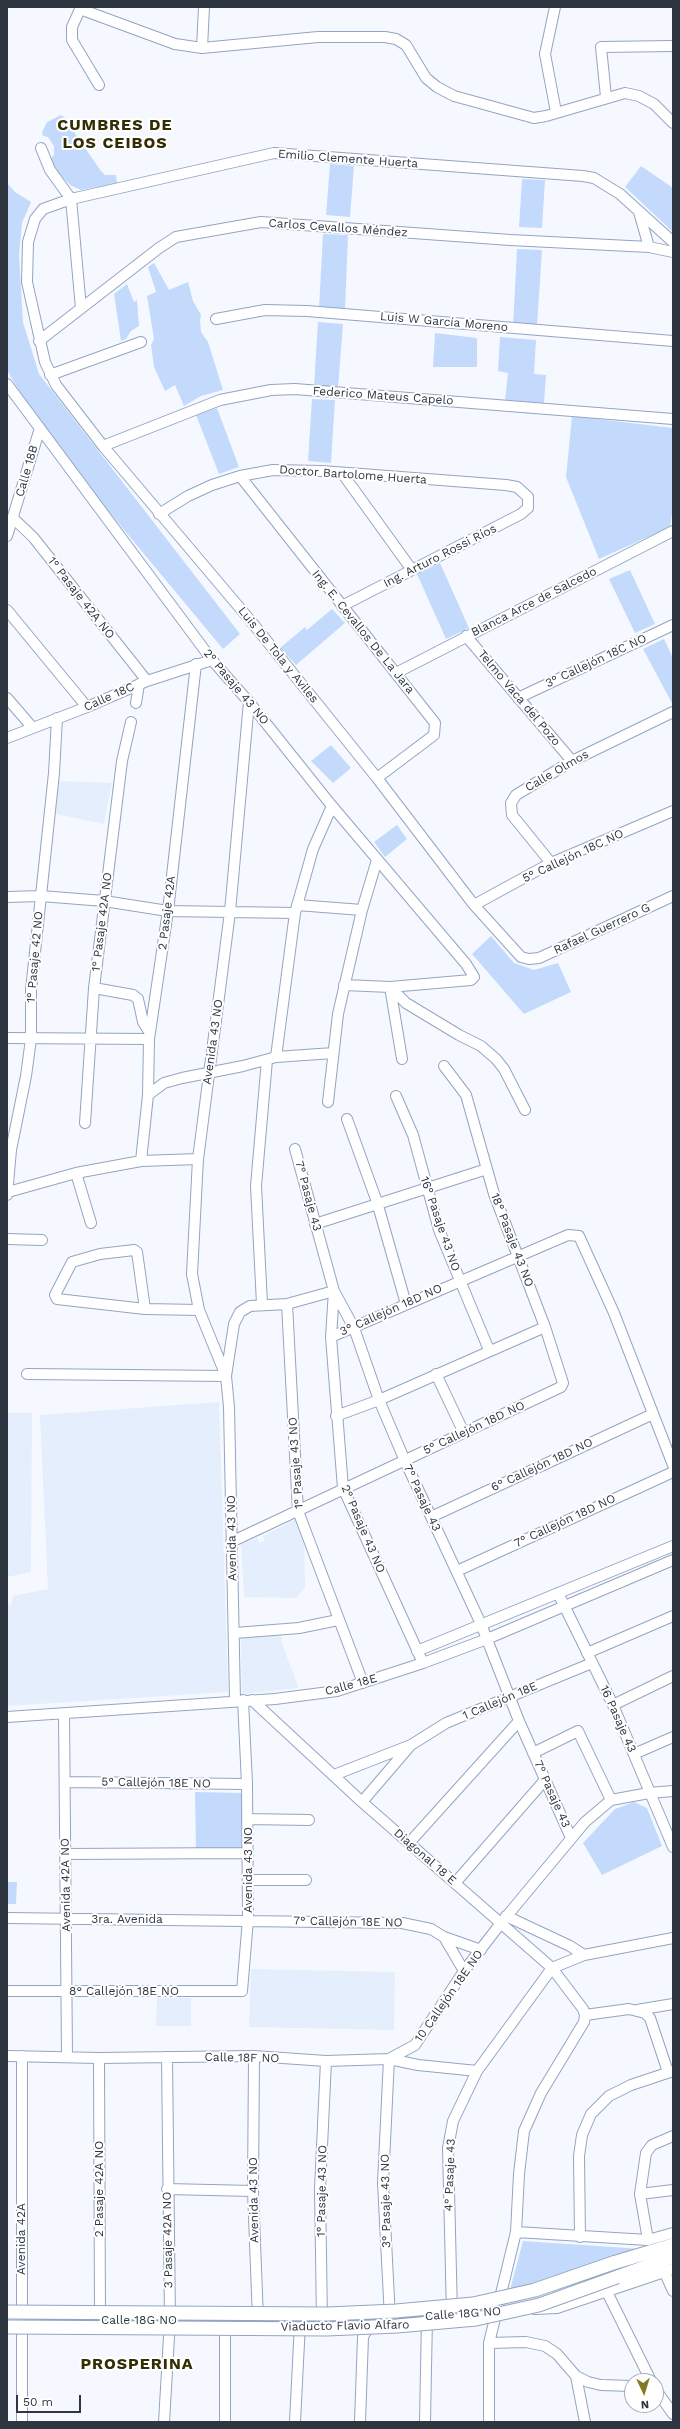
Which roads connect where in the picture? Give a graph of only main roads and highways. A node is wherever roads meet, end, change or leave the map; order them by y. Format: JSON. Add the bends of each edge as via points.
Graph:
{"nodes":[{"id":1,"x":673,"y":2245,"type":"edge"},
{"id":2,"x":673,"y":2257,"type":"edge"},
{"id":3,"x":7,"y":2312,"type":"edge"},
{"id":4,"x":7,"y":2327,"type":"edge"}],
"edges":[{"from":1,"to":3,"type":"main road","name":"Viaducto Flavio Alfaro","bridge":true,"via":[[535,2290],[474,2304],[396,2312]]},
{"from":2,"to":4,"type":"main road","name":"Viaducto Flavio Alfaro","bridge":true,"via":[[539,2305],[476,2319],[327,2329]]}]}
